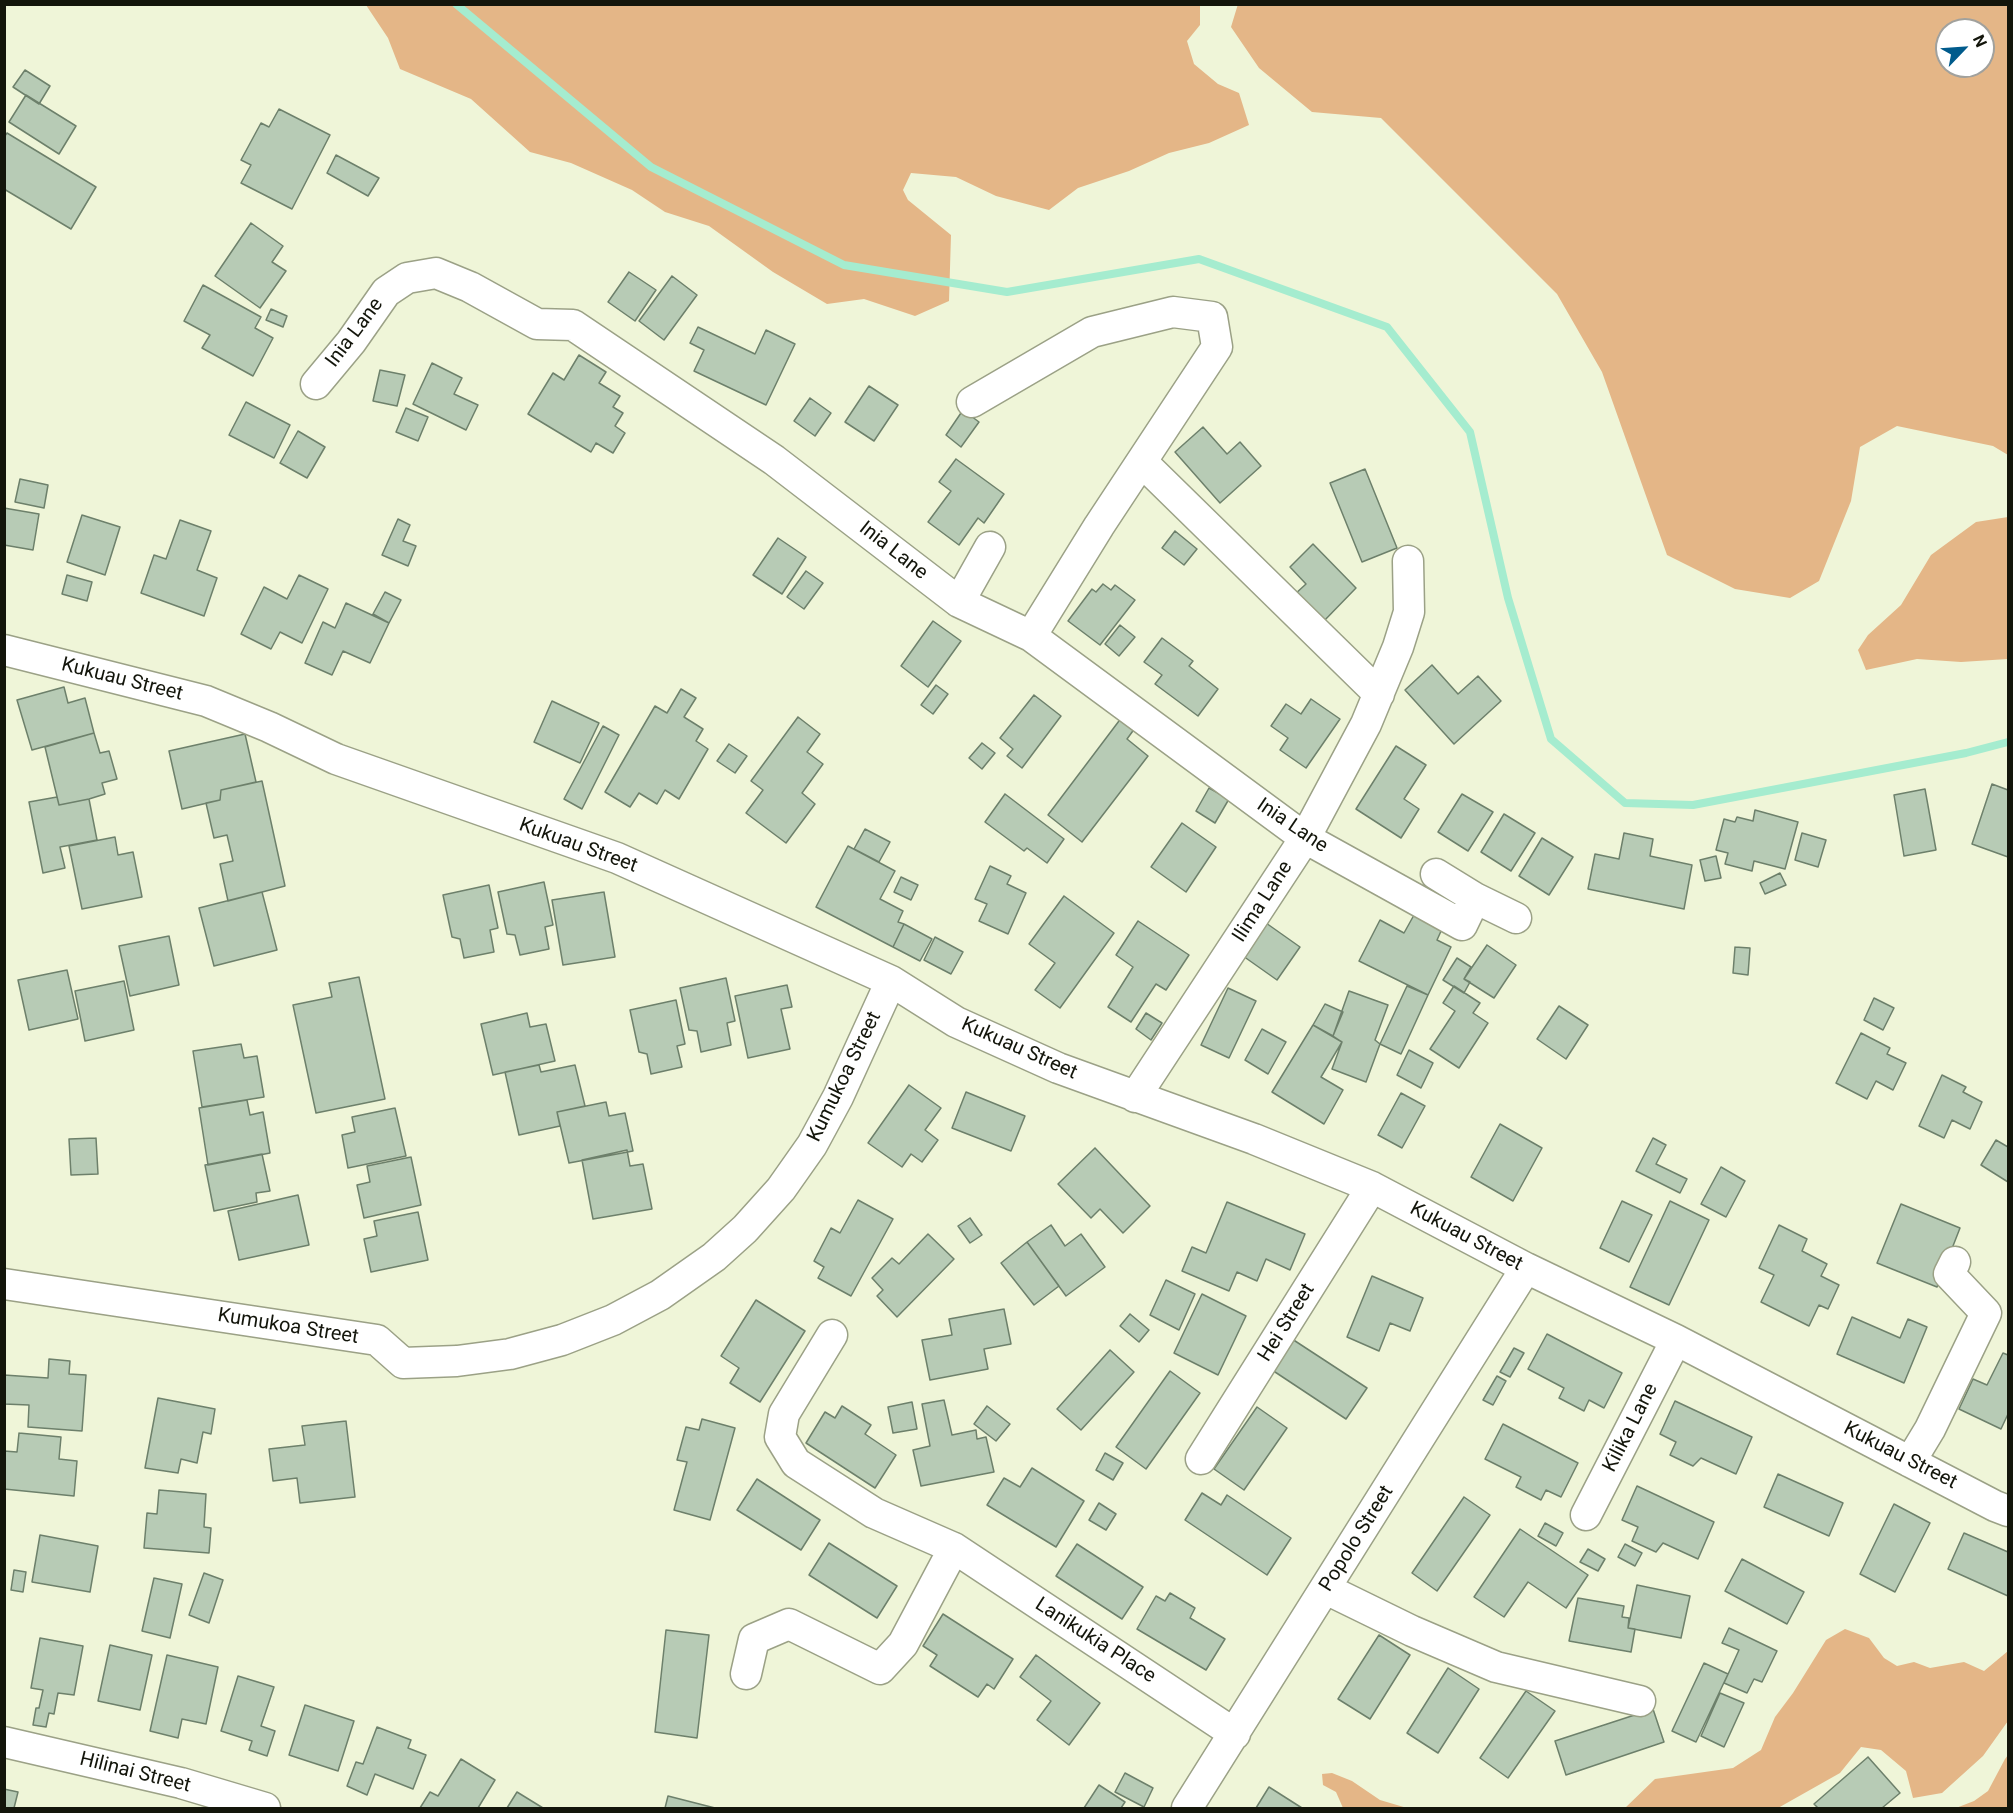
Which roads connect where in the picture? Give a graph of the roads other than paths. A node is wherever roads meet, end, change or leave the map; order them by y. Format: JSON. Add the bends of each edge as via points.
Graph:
{"nodes":[{"id":1,"x":316,"y":384,"type":"dead end"},
{"id":2,"x":972,"y":402,"type":"dead end"},
{"id":3,"x":1142,"y":462,"type":"junction"},
{"id":4,"x":990,"y":547,"type":"dead end"},
{"id":5,"x":1408,"y":561,"type":"dead end"},
{"id":6,"x":959,"y":602,"type":"junction"},
{"id":7,"x":1031,"y":636,"type":"junction"},
{"id":8,"x":4,"y":650,"type":"edge"},
{"id":9,"x":1379,"y":694,"type":"junction"},
{"id":10,"x":1305,"y":838,"type":"junction"},
{"id":11,"x":1436,"y":874,"type":"dead end"},
{"id":12,"x":1475,"y":898,"type":"junction"},
{"id":13,"x":1515,"y":918,"type":"dead end"},
{"id":14,"x":891,"y":981,"type":"junction"},
{"id":15,"x":1135,"y":1097,"type":"junction"},
{"id":16,"x":1372,"y":1188,"type":"junction"},
{"id":17,"x":1955,"y":1262,"type":"dead end"},
{"id":18,"x":1526,"y":1268,"type":"junction"},
{"id":19,"x":4,"y":1284,"type":"edge"},
{"id":20,"x":832,"y":1335,"type":"dead end"},
{"id":21,"x":1676,"y":1340,"type":"junction"},
{"id":22,"x":1201,"y":1459,"type":"dead end"},
{"id":23,"x":1910,"y":1462,"type":"junction"},
{"id":24,"x":2008,"y":1511,"type":"edge"},
{"id":25,"x":1586,"y":1515,"type":"dead end"},
{"id":26,"x":954,"y":1548,"type":"junction"},
{"id":27,"x":1326,"y":1589,"type":"junction"},
{"id":28,"x":746,"y":1674,"type":"dead end"},
{"id":29,"x":1640,"y":1701,"type":"dead end"},
{"id":30,"x":1235,"y":1734,"type":"junction"},
{"id":31,"x":4,"y":1742,"type":"edge"},
{"id":32,"x":265,"y":1809,"type":"edge"},
{"id":33,"x":1187,"y":1809,"type":"edge"}],
"edges":[{"from":1,"to":6,"type":"street","name":"Inia Lane","via":[[386,292],[407,278],[436,273],[537,324],[573,325],[774,460]]},
{"from":2,"to":3,"type":"street","via":[[1092,332],[1173,312],[1212,317],[1217,347]]},
{"from":3,"to":7,"type":"street"},
{"from":3,"to":9,"type":"street"},
{"from":4,"to":6,"type":"street"},
{"from":5,"to":9,"type":"street","name":"Ilima Lane","via":[[1409,612]]},
{"from":6,"to":7,"type":"street","name":"Inia Lane"},
{"from":7,"to":10,"type":"street","name":"Inia Lane"},
{"from":8,"to":14,"type":"street","name":"Kukuau Street","via":[[206,701],[336,759],[617,858]]},
{"from":9,"to":10,"type":"street","name":"Ilima Lane"},
{"from":10,"to":12,"type":"street","name":"Inia Lane","via":[[1462,925]]},
{"from":10,"to":15,"type":"street","name":"Ilima Lane"},
{"from":11,"to":12,"type":"street"},
{"from":12,"to":13,"type":"street"},
{"from":14,"to":15,"type":"street","name":"Kukuau Street","via":[[956,1022],[1058,1068]]},
{"from":14,"to":19,"type":"street","name":"Kumukoa Street","via":[[838,1097],[812,1145],[781,1189],[714,1257],[660,1295],[613,1320],[562,1340],[510,1354],[403,1363],[377,1340]]},
{"from":15,"to":16,"type":"street","name":"Kukuau Street","via":[[1254,1139]]},
{"from":16,"to":18,"type":"street","name":"Kukuau Street"},
{"from":16,"to":22,"type":"street","name":"Hei Street"},
{"from":17,"to":23,"type":"street","via":[[1949,1274],[1986,1313]]},
{"from":18,"to":21,"type":"street","name":"Kukuau Street"},
{"from":18,"to":27,"type":"street","name":"Popolo Street"},
{"from":20,"to":26,"type":"street","name":"Lanikukia Place","via":[[784,1414],[780,1437],[796,1463],[874,1513]]},
{"from":21,"to":23,"type":"street","name":"Kukuau Street"},
{"from":21,"to":25,"type":"street","name":"Kilika Lane"},
{"from":23,"to":24,"type":"street","name":"Kukuau Street"},
{"from":26,"to":28,"type":"street","via":[[903,1644],[880,1669],[789,1624],[754,1639]]},
{"from":26,"to":30,"type":"street","name":"Lanikukia Place"},
{"from":27,"to":29,"type":"street","via":[[1496,1668]]},
{"from":27,"to":30,"type":"street","name":"Popolo Street"},
{"from":30,"to":33,"type":"street","name":"Popolo Street"},
{"from":31,"to":32,"type":"street","name":"Hilinai Street","via":[[181,1783]]}]}
